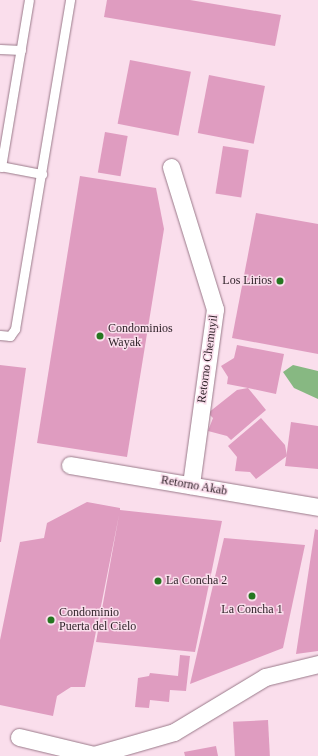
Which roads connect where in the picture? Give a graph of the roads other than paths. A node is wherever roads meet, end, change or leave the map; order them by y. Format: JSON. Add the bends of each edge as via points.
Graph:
{"nodes":[{"id":1,"x":29,"y":0,"type":"edge"},
{"id":2,"x":70,"y":0,"type":"edge"},
{"id":3,"x":0,"y":49,"type":"edge"},
{"id":4,"x":20,"y":50,"type":"junction"},
{"id":5,"x":1,"y":166,"type":"edge"},
{"id":6,"x":171,"y":167,"type":"dead end"},
{"id":7,"x":42,"y":174,"type":"junction"},
{"id":8,"x":0,"y":335,"type":"edge"},
{"id":9,"x":70,"y":465,"type":"dead end"},
{"id":10,"x":191,"y":485,"type":"junction"},
{"id":11,"x":318,"y":507,"type":"edge"},
{"id":12,"x":318,"y":664,"type":"edge"},
{"id":13,"x":19,"y":737,"type":"dead end"}],
"edges":[{"from":1,"to":4,"type":"lane"},
{"from":2,"to":7,"type":"lane"},
{"from":3,"to":4,"type":"lane"},
{"from":4,"to":5,"type":"lane"},
{"from":5,"to":7,"type":"lane"},
{"from":6,"to":10,"type":"street","name":"Retorno Chemuyil","via":[[215,309]]},
{"from":7,"to":8,"type":"lane","via":[[14,329],[10,336]]},
{"from":9,"to":10,"type":"street","name":"Retorno Akab"},
{"from":10,"to":11,"type":"street","name":"Retorno Akab"},
{"from":12,"to":13,"type":"street","via":[[265,677],[174,732],[94,755]]}]}
